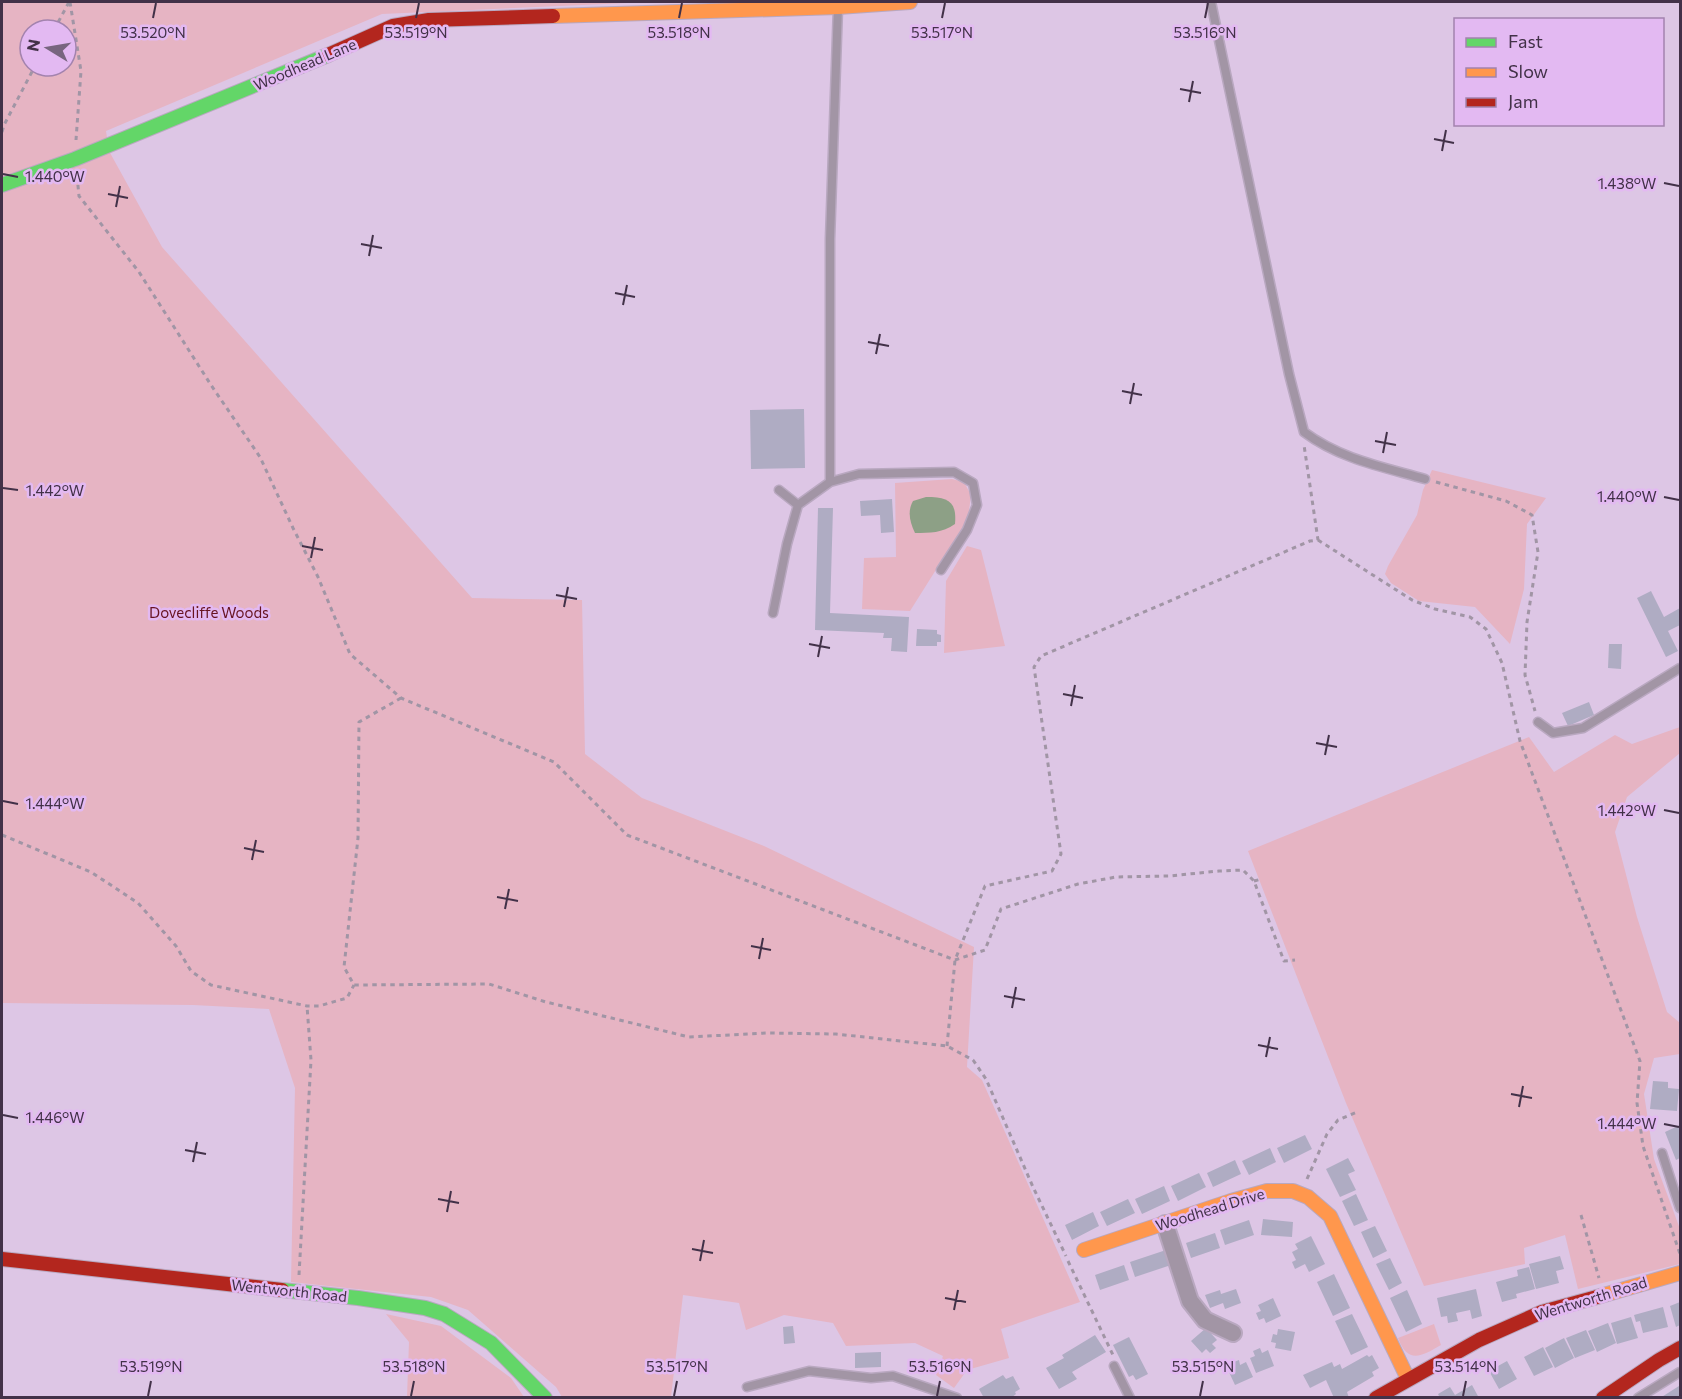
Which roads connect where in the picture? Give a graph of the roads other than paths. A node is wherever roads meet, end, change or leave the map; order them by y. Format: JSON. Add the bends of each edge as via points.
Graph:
{"nodes":[{"id":1,"x":910,"y":2,"type":"edge"},
{"id":2,"x":1211,"y":2,"type":"edge"},
{"id":3,"x":838,"y":7,"type":"junction"},
{"id":4,"x":2,"y":185,"type":"edge"},
{"id":5,"x":1425,"y":479,"type":"road end"},
{"id":6,"x":830,"y":482,"type":"junction"},
{"id":7,"x":779,"y":490,"type":"dead end"},
{"id":8,"x":798,"y":506,"type":"junction"},
{"id":9,"x":941,"y":570,"type":"dead end"},
{"id":10,"x":773,"y":613,"type":"dead end"},
{"id":11,"x":1680,"y":668,"type":"edge"},
{"id":12,"x":1538,"y":722,"type":"road end"},
{"id":13,"x":1662,"y":1154,"type":"dead end"},
{"id":14,"x":1680,"y":1208,"type":"edge"},
{"id":15,"x":1165,"y":1224,"type":"junction"},
{"id":16,"x":1084,"y":1250,"type":"road end"},
{"id":17,"x":2,"y":1259,"type":"edge"},
{"id":18,"x":1680,"y":1273,"type":"edge"},
{"id":19,"x":1233,"y":1333,"type":"dead end"},
{"id":20,"x":1680,"y":1348,"type":"edge"},
{"id":21,"x":1114,"y":1366,"type":"dead end"},
{"id":22,"x":1680,"y":1371,"type":"edge"},
{"id":23,"x":1408,"y":1379,"type":"junction"},
{"id":24,"x":747,"y":1387,"type":"dead end"},
{"id":25,"x":545,"y":1398,"type":"edge"},
{"id":26,"x":957,"y":1398,"type":"edge"},
{"id":27,"x":1130,"y":1398,"type":"edge"},
{"id":28,"x":1376,"y":1398,"type":"edge"},
{"id":29,"x":1603,"y":1398,"type":"edge"},
{"id":30,"x":1638,"y":1398,"type":"edge"}],
"edges":[{"from":1,"to":3,"type":"street","name":"Woodhead Lane"},
{"from":2,"to":5,"type":"lane","via":[[1304,432],[1342,454]]},
{"from":3,"to":4,"type":"street","name":"Woodhead Lane","via":[[429,20],[393,26],[75,159]]},
{"from":3,"to":6,"type":"lane","via":[[830,239]]},
{"from":6,"to":8,"type":"lane"},
{"from":6,"to":9,"type":"lane","via":[[859,474],[954,472],[974,483],[974,513]]},
{"from":7,"to":8,"type":"lane"},
{"from":8,"to":10,"type":"lane"},
{"from":11,"to":12,"type":"lane","via":[[1583,728],[1553,733]]},
{"from":13,"to":14,"type":"lane"},
{"from":15,"to":16,"type":"street","name":"Woodhead Drive"},
{"from":15,"to":19,"type":"street","via":[[1190,1301],[1205,1320]]},
{"from":15,"to":23,"type":"street","name":"Woodhead Drive","via":[[1268,1191],[1293,1191],[1308,1197],[1330,1216]]},
{"from":17,"to":25,"type":"street","name":"Wentworth Road","via":[[425,1308],[444,1314],[491,1342]]},
{"from":18,"to":23,"type":"street","name":"Wentworth Road","via":[[1542,1312],[1479,1340]]},
{"from":20,"to":29,"type":"street"},
{"from":21,"to":27,"type":"lane"},
{"from":22,"to":30,"type":"lane"},
{"from":23,"to":28,"type":"street","name":"Wentworth Road"},
{"from":24,"to":26,"type":"lane","via":[[809,1371],[871,1378],[892,1376]]}]}
